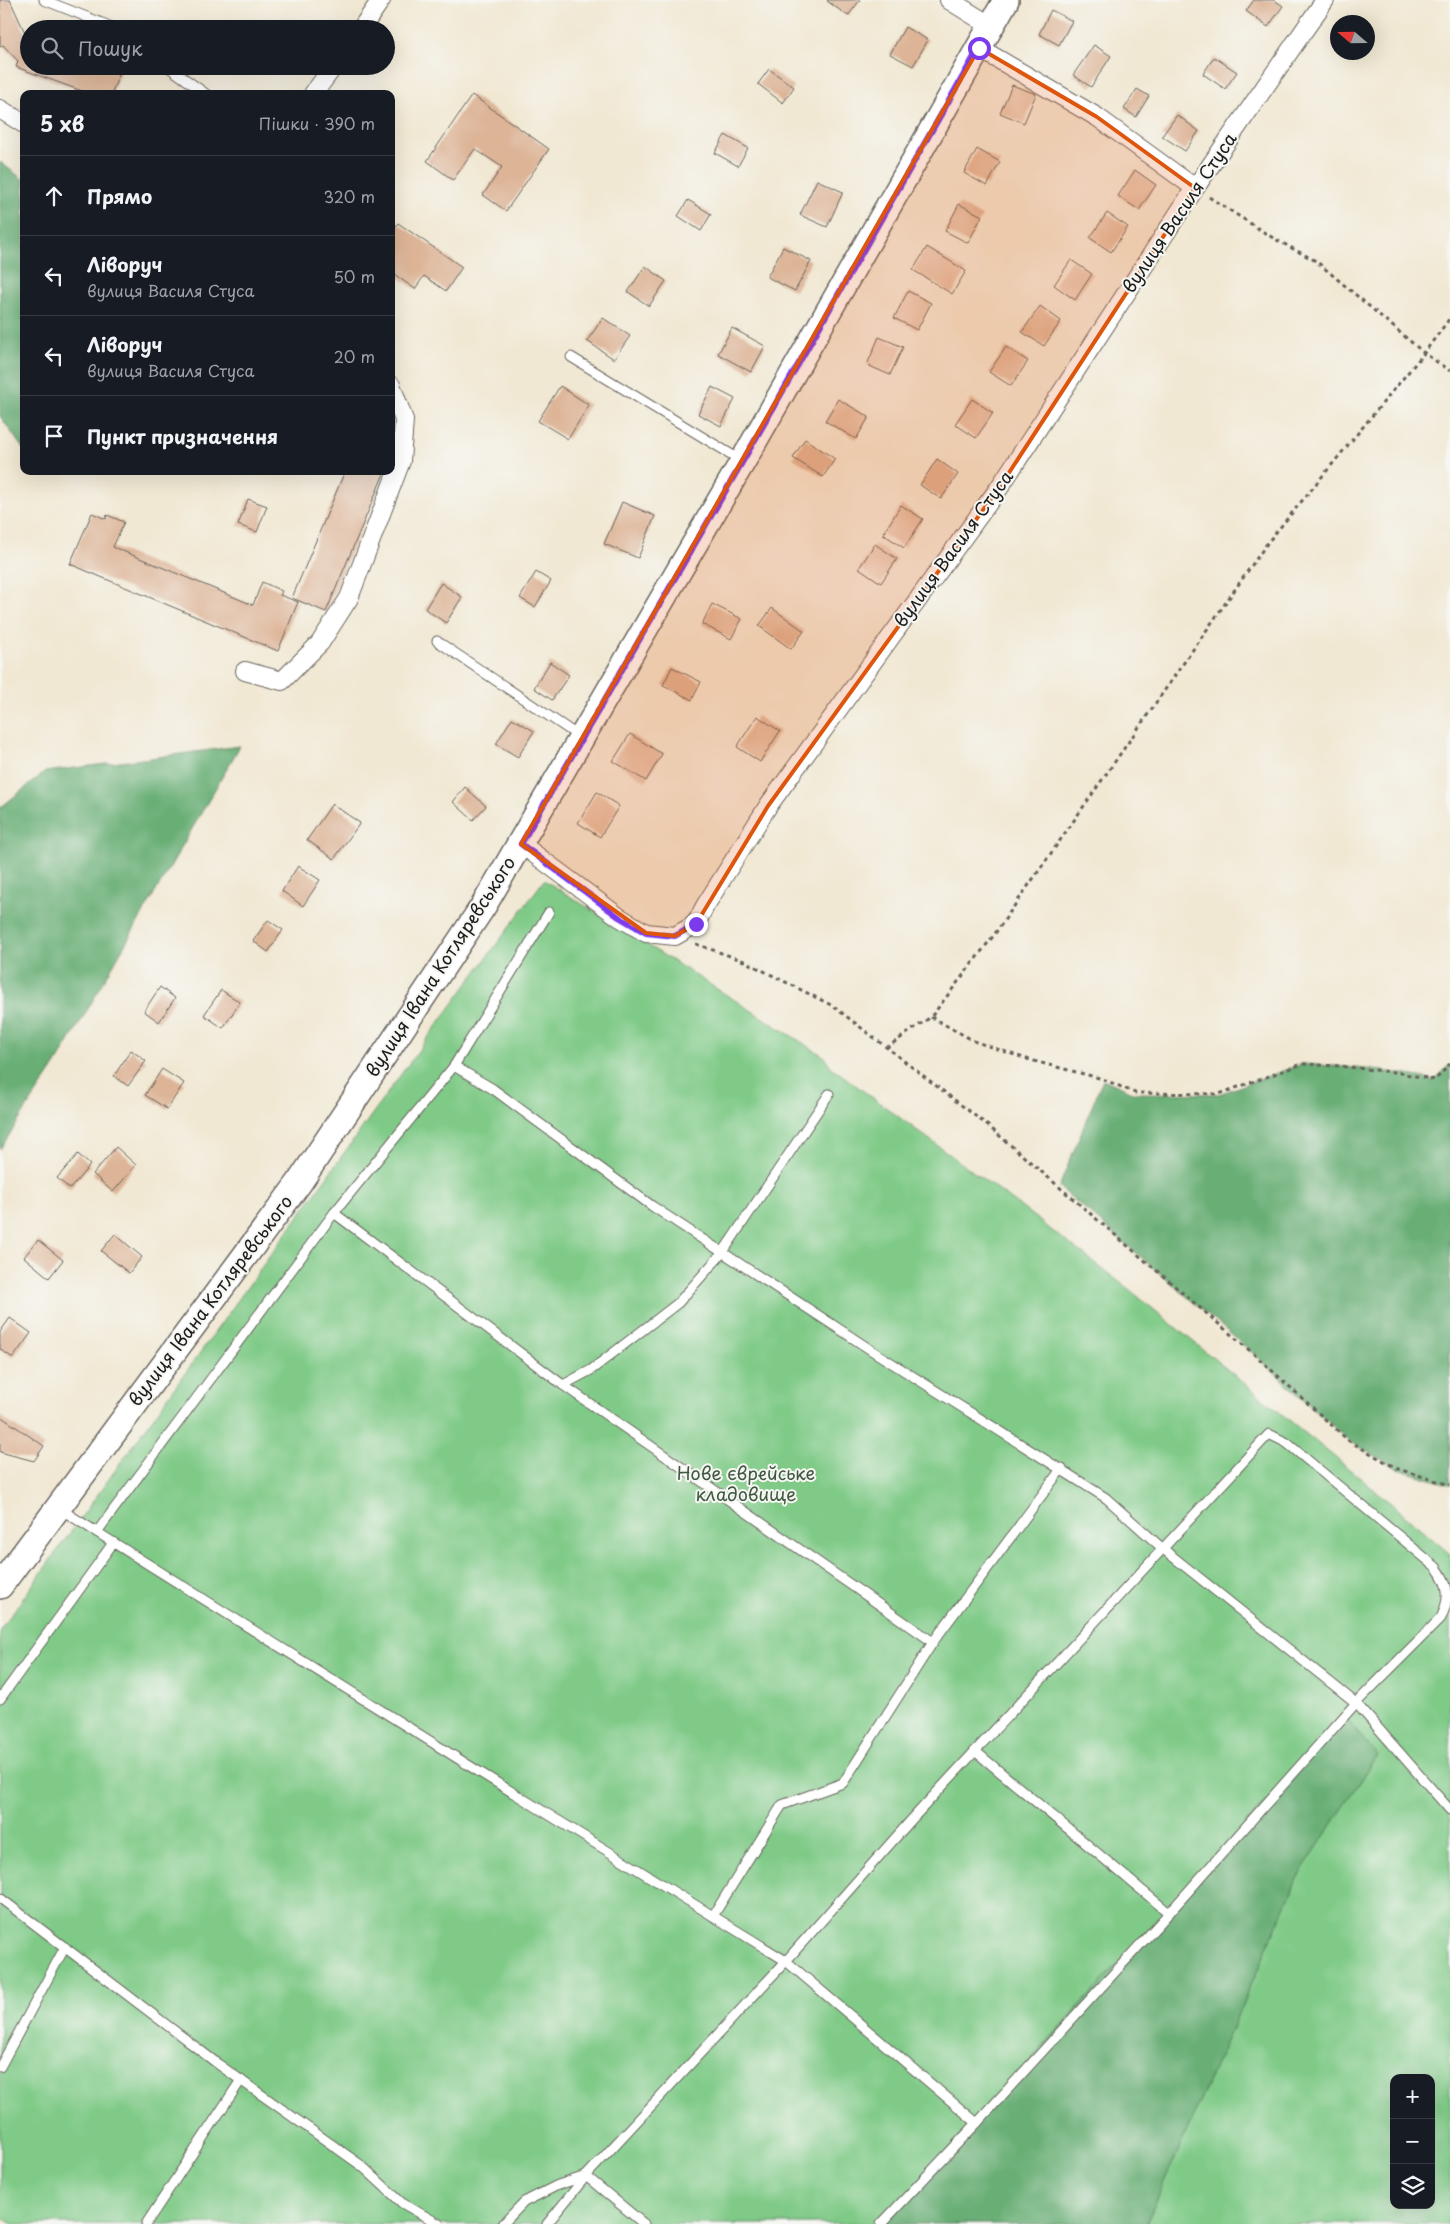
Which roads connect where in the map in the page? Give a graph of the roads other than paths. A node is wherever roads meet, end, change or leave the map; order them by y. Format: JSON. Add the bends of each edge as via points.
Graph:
{"nodes":[{"id":1,"x":44,"y":0,"type":"edge"},
{"id":2,"x":381,"y":0,"type":"edge"},
{"id":3,"x":949,"y":0,"type":"edge"},
{"id":4,"x":1006,"y":0,"type":"edge"},
{"id":5,"x":1325,"y":0,"type":"edge"},
{"id":6,"x":94,"y":20,"type":"edge"},
{"id":7,"x":367,"y":20,"type":"edge"},
{"id":8,"x":991,"y":26,"type":"junction"},
{"id":9,"x":979,"y":48,"type":"junction"},
{"id":10,"x":180,"y":75,"type":"edge"},
{"id":11,"x":327,"y":75,"type":"edge"},
{"id":12,"x":200,"y":90,"type":"edge"},
{"id":13,"x":316,"y":90,"type":"edge"},
{"id":14,"x":0,"y":109,"type":"edge"},
{"id":15,"x":20,"y":122,"type":"edge"},
{"id":16,"x":1196,"y":188,"type":"junction"},
{"id":17,"x":571,"y":357,"type":"dead end"},
{"id":18,"x":395,"y":396,"type":"edge"},
{"id":19,"x":743,"y":461,"type":"junction"},
{"id":20,"x":437,"y":641,"type":"dead end"},
{"id":21,"x":245,"y":671,"type":"dead end"},
{"id":22,"x":582,"y":739,"type":"junction"},
{"id":23,"x":521,"y":844,"type":"junction"},
{"id":24,"x":549,"y":912,"type":"dead end"},
{"id":25,"x":454,"y":1066,"type":"junction"},
{"id":26,"x":829,"y":1094,"type":"dead end"},
{"id":27,"x":334,"y":1213,"type":"junction"},
{"id":28,"x":723,"y":1252,"type":"junction"},
{"id":29,"x":563,"y":1385,"type":"junction"},
{"id":30,"x":1062,"y":1468,"type":"junction"},
{"id":31,"x":58,"y":1507,"type":"junction"},
{"id":32,"x":97,"y":1532,"type":"junction"},
{"id":33,"x":113,"y":1543,"type":"junction"},
{"id":34,"x":1162,"y":1548,"type":"junction"},
{"id":35,"x":0,"y":1586,"type":"edge"},
{"id":36,"x":934,"y":1642,"type":"junction"},
{"id":37,"x":0,"y":1699,"type":"edge"},
{"id":38,"x":1356,"y":1703,"type":"junction"},
{"id":39,"x":975,"y":1751,"type":"junction"},
{"id":40,"x":1450,"y":1810,"type":"edge"},
{"id":41,"x":0,"y":1898,"type":"edge"},
{"id":42,"x":1169,"y":1913,"type":"junction"},
{"id":43,"x":713,"y":1916,"type":"junction"},
{"id":44,"x":65,"y":1947,"type":"junction"},
{"id":45,"x":786,"y":1961,"type":"junction"},
{"id":46,"x":0,"y":2067,"type":"edge"},
{"id":47,"x":241,"y":2080,"type":"junction"},
{"id":48,"x":977,"y":2123,"type":"junction"},
{"id":49,"x":586,"y":2176,"type":"junction"},
{"id":50,"x":146,"y":2224,"type":"edge"},
{"id":51,"x":439,"y":2224,"type":"edge"},
{"id":52,"x":503,"y":2224,"type":"edge"},
{"id":53,"x":547,"y":2224,"type":"edge"},
{"id":54,"x":644,"y":2224,"type":"edge"},
{"id":55,"x":881,"y":2224,"type":"edge"}],
"edges":[{"from":1,"to":6,"type":"lane"},
{"from":2,"to":7,"type":"street"},
{"from":3,"to":8,"type":"street"},
{"from":4,"to":8,"type":"street","name":"вулиця Івана Котляревського"},
{"from":5,"to":16,"type":"street","name":"вулиця Василя Стуса"},
{"from":8,"to":9,"type":"street","name":"вулиця Івана Котляревського"},
{"from":9,"to":16,"type":"street","via":[[1097,117]]},
{"from":9,"to":19,"type":"street","name":"вулиця Івана Котляревського"},
{"from":10,"to":12,"type":"lane"},
{"from":11,"to":13,"type":"street"},
{"from":14,"to":15,"type":"street"},
{"from":16,"to":23,"type":"street","name":"вулиця Василя Стуса","via":[[999,488],[768,806],[696,924],[675,936],[646,933],[619,917]]},
{"from":17,"to":19,"type":"lane"},
{"from":18,"to":21,"type":"street","via":[[404,420],[401,461],[348,598],[320,643],[282,681]]},
{"from":19,"to":22,"type":"street","name":"вулиця Івана Котляревського"},
{"from":20,"to":22,"type":"lane"},
{"from":22,"to":23,"type":"street","name":"вулиця Івана Котляревського"},
{"from":23,"to":31,"type":"street","name":"вулиця Івана Котляревського","via":[[479,914],[298,1183]]},
{"from":24,"to":25,"type":"lane"},
{"from":25,"to":27,"type":"lane"},
{"from":25,"to":28,"type":"lane","via":[[493,1089],[652,1206]]},
{"from":26,"to":28,"type":"lane"},
{"from":27,"to":29,"type":"lane"},
{"from":27,"to":32,"type":"lane"},
{"from":28,"to":29,"type":"lane","via":[[678,1303],[591,1370]]},
{"from":28,"to":30,"type":"lane","via":[[871,1350]]},
{"from":29,"to":36,"type":"lane"},
{"from":30,"to":34,"type":"lane","via":[[1106,1498]]},
{"from":30,"to":36,"type":"lane"},
{"from":31,"to":32,"type":"lane"},
{"from":31,"to":35,"type":"street","name":"вулиця Івана Котляревського"},
{"from":32,"to":33,"type":"lane"},
{"from":33,"to":37,"type":"lane"},
{"from":33,"to":43,"type":"lane"},
{"from":34,"to":38,"type":"lane"},
{"from":34,"to":38,"type":"lane","via":[[1269,1434],[1287,1443],[1436,1568],[1450,1592],[1441,1618]]},
{"from":34,"to":39,"type":"lane"},
{"from":36,"to":43,"type":"lane","via":[[843,1783],[782,1805]]},
{"from":38,"to":40,"type":"lane"},
{"from":38,"to":42,"type":"lane"},
{"from":39,"to":42,"type":"lane"},
{"from":39,"to":45,"type":"lane"},
{"from":41,"to":44,"type":"lane"},
{"from":42,"to":48,"type":"lane"},
{"from":43,"to":45,"type":"lane"},
{"from":44,"to":46,"type":"lane"},
{"from":44,"to":47,"type":"lane"},
{"from":45,"to":48,"type":"lane"},
{"from":45,"to":49,"type":"lane"},
{"from":47,"to":50,"type":"lane"},
{"from":47,"to":51,"type":"lane","via":[[362,2166],[402,2203]]},
{"from":48,"to":55,"type":"lane"},
{"from":49,"to":52,"type":"lane","via":[[558,2185],[524,2202]]},
{"from":49,"to":53,"type":"lane"},
{"from":49,"to":54,"type":"lane"}]}
